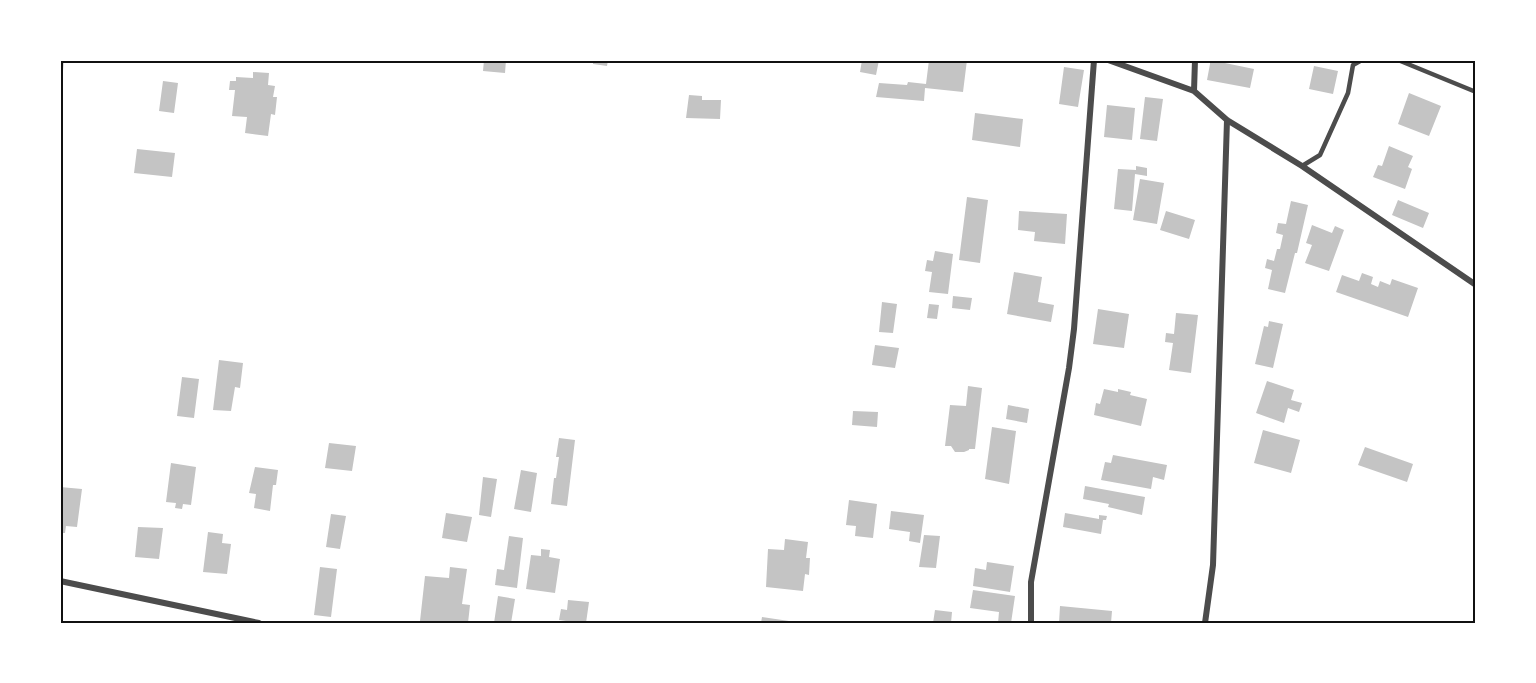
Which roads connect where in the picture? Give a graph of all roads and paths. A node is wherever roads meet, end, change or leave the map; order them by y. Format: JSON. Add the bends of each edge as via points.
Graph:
{"nodes":[{"id":1,"x":1094,"y":60,"type":"edge"},
{"id":2,"x":1108,"y":60,"type":"edge"},
{"id":3,"x":1195,"y":60,"type":"edge"},
{"id":4,"x":1362,"y":60,"type":"edge"},
{"id":5,"x":1398,"y":60,"type":"edge"},
{"id":6,"x":1194,"y":91,"type":"junction"},
{"id":7,"x":1476,"y":92,"type":"edge"},
{"id":8,"x":1227,"y":120,"type":"junction"},
{"id":9,"x":1302,"y":166,"type":"junction"},
{"id":10,"x":1476,"y":285,"type":"edge"},
{"id":11,"x":60,"y":581,"type":"edge"},
{"id":12,"x":259,"y":623,"type":"edge"},
{"id":13,"x":1031,"y":623,"type":"edge"},
{"id":14,"x":1205,"y":623,"type":"edge"}],
"edges":[{"from":1,"to":13,"type":"street","via":[[1074,329],[1031,582]]},
{"from":2,"to":6,"type":"street"},
{"from":3,"to":6,"type":"street"},
{"from":4,"to":9,"type":"lane","via":[[1353,65],[1348,93],[1320,155]]},
{"from":5,"to":7,"type":"lane"},
{"from":6,"to":8,"type":"street"},
{"from":8,"to":9,"type":"street"},
{"from":8,"to":14,"type":"street","via":[[1213,565]]},
{"from":9,"to":10,"type":"street"},
{"from":11,"to":12,"type":"street"}]}
